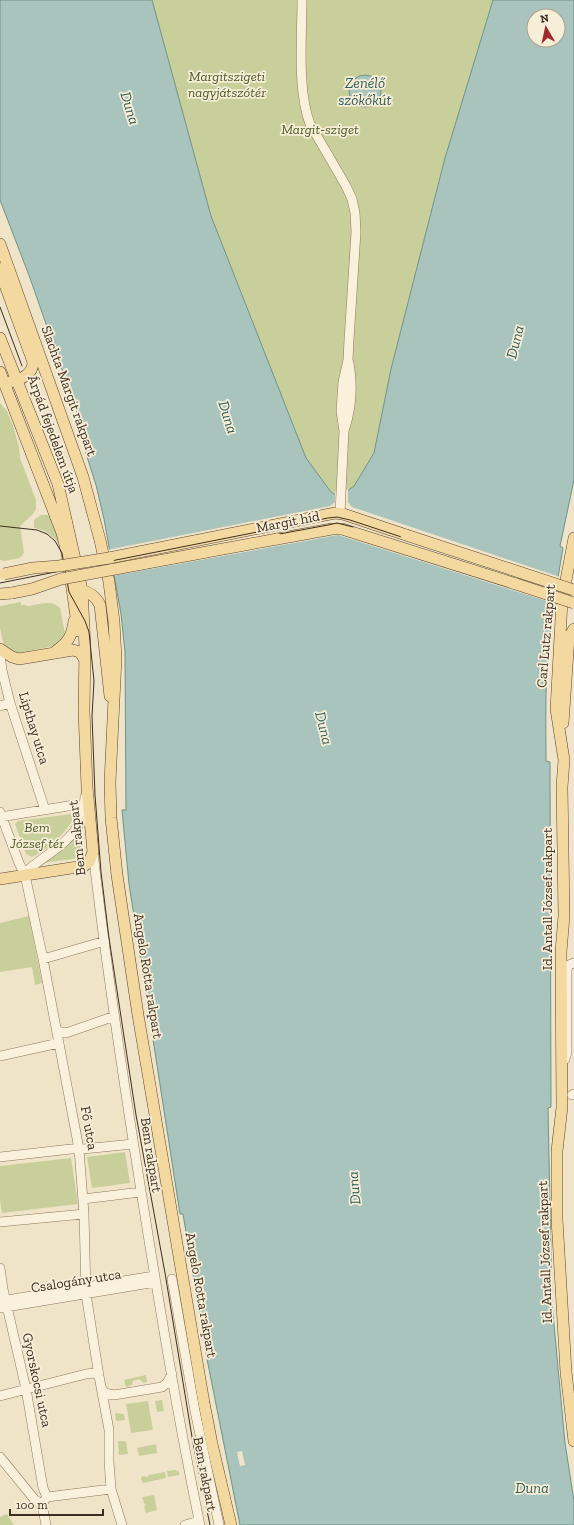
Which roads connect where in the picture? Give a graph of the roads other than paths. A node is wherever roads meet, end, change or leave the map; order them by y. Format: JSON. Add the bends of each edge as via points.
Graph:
{"nodes":[{"id":1,"x":302,"y":0,"type":"edge"},
{"id":2,"x":0,"y":244,"type":"edge"},
{"id":3,"x":6,"y":261,"type":"junction"},
{"id":4,"x":0,"y":274,"type":"edge"},
{"id":5,"x":5,"y":284,"type":"junction"},
{"id":6,"x":0,"y":338,"type":"edge"},
{"id":7,"x":0,"y":355,"type":"edge"},
{"id":8,"x":11,"y":365,"type":"junction"},
{"id":9,"x":0,"y":372,"type":"edge"},
{"id":10,"x":17,"y":380,"type":"junction"},
{"id":11,"x":2,"y":384,"type":"edge"},
{"id":12,"x":0,"y":394,"type":"edge"},
{"id":13,"x":12,"y":404,"type":"junction"},
{"id":14,"x":340,"y":513,"type":"junction"},
{"id":15,"x":574,"y":538,"type":"edge"},
{"id":16,"x":102,"y":551,"type":"joint"},
{"id":17,"x":1,"y":574,"type":"edge"},
{"id":18,"x":77,"y":588,"type":"junction"},
{"id":19,"x":574,"y":590,"type":"edge"},
{"id":20,"x":1,"y":594,"type":"edge"},
{"id":21,"x":574,"y":603,"type":"edge"},
{"id":22,"x":75,"y":609,"type":"junction"},
{"id":23,"x":574,"y":629,"type":"edge"},
{"id":24,"x":571,"y":640,"type":"edge"},
{"id":25,"x":0,"y":649,"type":"edge"},
{"id":26,"x":53,"y":653,"type":"junction"},
{"id":27,"x":0,"y":654,"type":"edge"},
{"id":28,"x":19,"y":659,"type":"junction"},
{"id":29,"x":83,"y":660,"type":"junction"},
{"id":30,"x":2,"y":670,"type":"junction"},
{"id":31,"x":10,"y":703,"type":"junction"},
{"id":32,"x":0,"y":706,"type":"edge"},
{"id":33,"x":114,"y":712,"type":"junction"},
{"id":34,"x":561,"y":737,"type":"junction"},
{"id":35,"x":86,"y":787,"type":"junction"},
{"id":36,"x":84,"y":807,"type":"junction"},
{"id":37,"x":44,"y":810,"type":"junction"},
{"id":38,"x":1,"y":815,"type":"edge"},
{"id":39,"x":90,"y":821,"type":"junction"},
{"id":40,"x":93,"y":852,"type":"junction"},
{"id":41,"x":25,"y":875,"type":"junction"},
{"id":42,"x":0,"y":879,"type":"edge"},
{"id":43,"x":105,"y":941,"type":"junction"},
{"id":44,"x":43,"y":959,"type":"junction"},
{"id":45,"x":574,"y":963,"type":"edge"},
{"id":46,"x":115,"y":1016,"type":"junction"},
{"id":47,"x":57,"y":1031,"type":"junction"},
{"id":48,"x":59,"y":1043,"type":"junction"},
{"id":49,"x":0,"y":1056,"type":"edge"},
{"id":50,"x":562,"y":1062,"type":"junction"},
{"id":51,"x":134,"y":1144,"type":"junction"},
{"id":52,"x":79,"y":1149,"type":"junction"},
{"id":53,"x":0,"y":1158,"type":"edge"},
{"id":54,"x":141,"y":1192,"type":"junction"},
{"id":55,"x":83,"y":1199,"type":"junction"},
{"id":56,"x":84,"y":1214,"type":"junction"},
{"id":57,"x":0,"y":1222,"type":"edge"},
{"id":58,"x":0,"y":1268,"type":"edge"},
{"id":59,"x":155,"y":1279,"type":"junction"},
{"id":60,"x":172,"y":1279,"type":"dead end"},
{"id":61,"x":85,"y":1290,"type":"junction"},
{"id":62,"x":3,"y":1304,"type":"edge"},
{"id":63,"x":172,"y":1374,"type":"junction"},
{"id":64,"x":99,"y":1376,"type":"junction"},
{"id":65,"x":26,"y":1389,"type":"junction"},
{"id":66,"x":102,"y":1389,"type":"junction"},
{"id":67,"x":0,"y":1396,"type":"edge"},
{"id":68,"x":574,"y":1441,"type":"edge"},
{"id":69,"x":0,"y":1457,"type":"edge"},
{"id":70,"x":111,"y":1489,"type":"junction"},
{"id":71,"x":44,"y":1500,"type":"junction"},
{"id":72,"x":200,"y":1523,"type":"edge"},
{"id":73,"x":46,"y":1524,"type":"edge"},
{"id":74,"x":122,"y":1525,"type":"edge"},
{"id":75,"x":185,"y":1525,"type":"edge"},
{"id":76,"x":220,"y":1525,"type":"edge"},
{"id":77,"x":231,"y":1525,"type":"edge"}],
"edges":[{"from":1,"to":14,"type":"street","name":"Margit híd","via":[[303,90],[307,114],[346,186],[355,213],[348,360],[351,382],[349,418],[344,431]]},
{"from":2,"to":3,"type":"main road","name":"Slachta Margit rakpart"},
{"from":3,"to":5,"type":"main road"},
{"from":3,"to":16,"type":"main road","name":"Slachta Margit rakpart","via":[[83,477]]},
{"from":4,"to":5,"type":"main road"},
{"from":5,"to":10,"type":"main road","via":[[33,362],[27,374]]},
{"from":6,"to":8,"type":"main road","name":"Árpád fejedelem útja"},
{"from":7,"to":8,"type":"main road"},
{"from":8,"to":10,"type":"main road","name":"Árpád fejedelem útja"},
{"from":9,"to":11,"type":"main road","name":"Árpád fejedelem útja"},
{"from":10,"to":11,"type":"main road"},
{"from":10,"to":18,"type":"main road","name":"Árpád fejedelem útja","via":[[58,484]]},
{"from":11,"to":13,"type":"main road","name":"Árpád fejedelem útja"},
{"from":12,"to":13,"type":"main road"},
{"from":13,"to":18,"type":"main road","name":"Árpád fejedelem útja","via":[[62,533]]},
{"from":14,"to":17,"type":"main road","name":"Margit híd","bridge":true,"via":[[95,561]]},
{"from":14,"to":19,"type":"main road","name":"Margit híd","bridge":true},
{"from":15,"to":34,"type":"main road","name":"Carl Lutz rakpart","via":[[560,622],[556,709]]},
{"from":16,"to":33,"type":"main road","name":"Angelo Rotta rakpart","via":[[114,622]]},
{"from":18,"to":22,"type":"main road","name":"Bem rakpart"},
{"from":18,"to":29,"type":"main road","name":"Bem rakpart"},
{"from":18,"to":33,"type":"main road","via":[[91,594],[100,605],[108,686]]},
{"from":20,"to":21,"type":"main road","name":"Margit híd","bridge":true,"via":[[32,589],[68,578],[338,528]]},
{"from":22,"to":26,"type":"main road","via":[[71,636]]},
{"from":22,"to":29,"type":"main road","name":"Bem rakpart"},
{"from":23,"to":24,"type":"main road","via":[[570,633]]},
{"from":24,"to":34,"type":"main road"},
{"from":25,"to":28,"type":"main road"},
{"from":26,"to":28,"type":"main road"},
{"from":26,"to":29,"type":"main road","via":[[73,650]]},
{"from":27,"to":30,"type":"street","name":"Lipthay utca"},
{"from":28,"to":30,"type":"street","via":[[10,662]]},
{"from":29,"to":35,"type":"main road","name":"Bem rakpart"},
{"from":30,"to":31,"type":"street","name":"Lipthay utca"},
{"from":31,"to":32,"type":"street"},
{"from":31,"to":37,"type":"street","name":"Lipthay utca"},
{"from":33,"to":77,"type":"main road","name":"Angelo Rotta rakpart","via":[[110,782],[117,875],[138,1015],[204,1403]]},
{"from":34,"to":50,"type":"main road","name":"Id. Antall József rakpart","via":[[564,760]]},
{"from":35,"to":36,"type":"street","name":"Bem rakpart"},
{"from":35,"to":39,"type":"main road","name":"Bem rakpart"},
{"from":36,"to":37,"type":"street","via":[[74,805]]},
{"from":36,"to":39,"type":"street"},
{"from":36,"to":41,"type":"street","via":[[81,821],[74,831]]},
{"from":37,"to":38,"type":"street"},
{"from":38,"to":41,"type":"street"},
{"from":39,"to":40,"type":"main road","name":"Bem rakpart"},
{"from":40,"to":41,"type":"main road","via":[[89,862],[84,866]]},
{"from":40,"to":43,"type":"street","name":"Bem rakpart"},
{"from":41,"to":42,"type":"main road"},
{"from":41,"to":44,"type":"street","name":"Fő utca"},
{"from":43,"to":44,"type":"street"},
{"from":43,"to":46,"type":"street","name":"Bem rakpart"},
{"from":44,"to":47,"type":"street","name":"Fő utca"},
{"from":45,"to":50,"type":"street","name":"Id. Antall József rakpart","via":[[567,968],[567,1052]]},
{"from":46,"to":47,"type":"street","via":[[66,1033]]},
{"from":46,"to":51,"type":"street","name":"Bem rakpart"},
{"from":47,"to":48,"type":"street","name":"Fő utca"},
{"from":48,"to":49,"type":"street"},
{"from":48,"to":52,"type":"street","name":"Fő utca"},
{"from":50,"to":68,"type":"main road","name":"Id. Antall József rakpart","via":[[562,1108],[557,1176],[558,1240],[566,1372]]},
{"from":51,"to":52,"type":"street"},
{"from":51,"to":54,"type":"street","name":"Bem rakpart"},
{"from":52,"to":53,"type":"street"},
{"from":52,"to":55,"type":"street","name":"Fő utca"},
{"from":54,"to":55,"type":"street"},
{"from":54,"to":59,"type":"street","name":"Bem rakpart"},
{"from":55,"to":56,"type":"street","name":"Fő utca"},
{"from":56,"to":57,"type":"street"},
{"from":56,"to":61,"type":"street","name":"Fő utca"},
{"from":58,"to":62,"type":"street","name":"Gyorskocsi utca"},
{"from":59,"to":61,"type":"street","name":"Csalogány utca"},
{"from":59,"to":63,"type":"street","name":"Bem rakpart"},
{"from":60,"to":76,"type":"street","via":[[195,1411]]},
{"from":61,"to":62,"type":"street","name":"Csalogány utca"},
{"from":61,"to":64,"type":"street","name":"Fő utca"},
{"from":62,"to":65,"type":"street","name":"Gyorskocsi utca"},
{"from":63,"to":66,"type":"street","via":[[162,1387],[114,1395],[105,1393]]},
{"from":63,"to":72,"type":"street","name":"Bem rakpart"},
{"from":64,"to":65,"type":"street","via":[[90,1373]]},
{"from":64,"to":66,"type":"street","name":"Fő utca"},
{"from":65,"to":67,"type":"street"},
{"from":65,"to":71,"type":"street","name":"Gyorskocsi utca"},
{"from":66,"to":70,"type":"street","name":"Fő utca","via":[[109,1430]]},
{"from":69,"to":71,"type":"street","via":[[36,1500]]},
{"from":70,"to":71,"type":"street"},
{"from":70,"to":74,"type":"street"},
{"from":71,"to":73,"type":"street","name":"Gyorskocsi utca"},
{"from":72,"to":75,"type":"street"}]}
